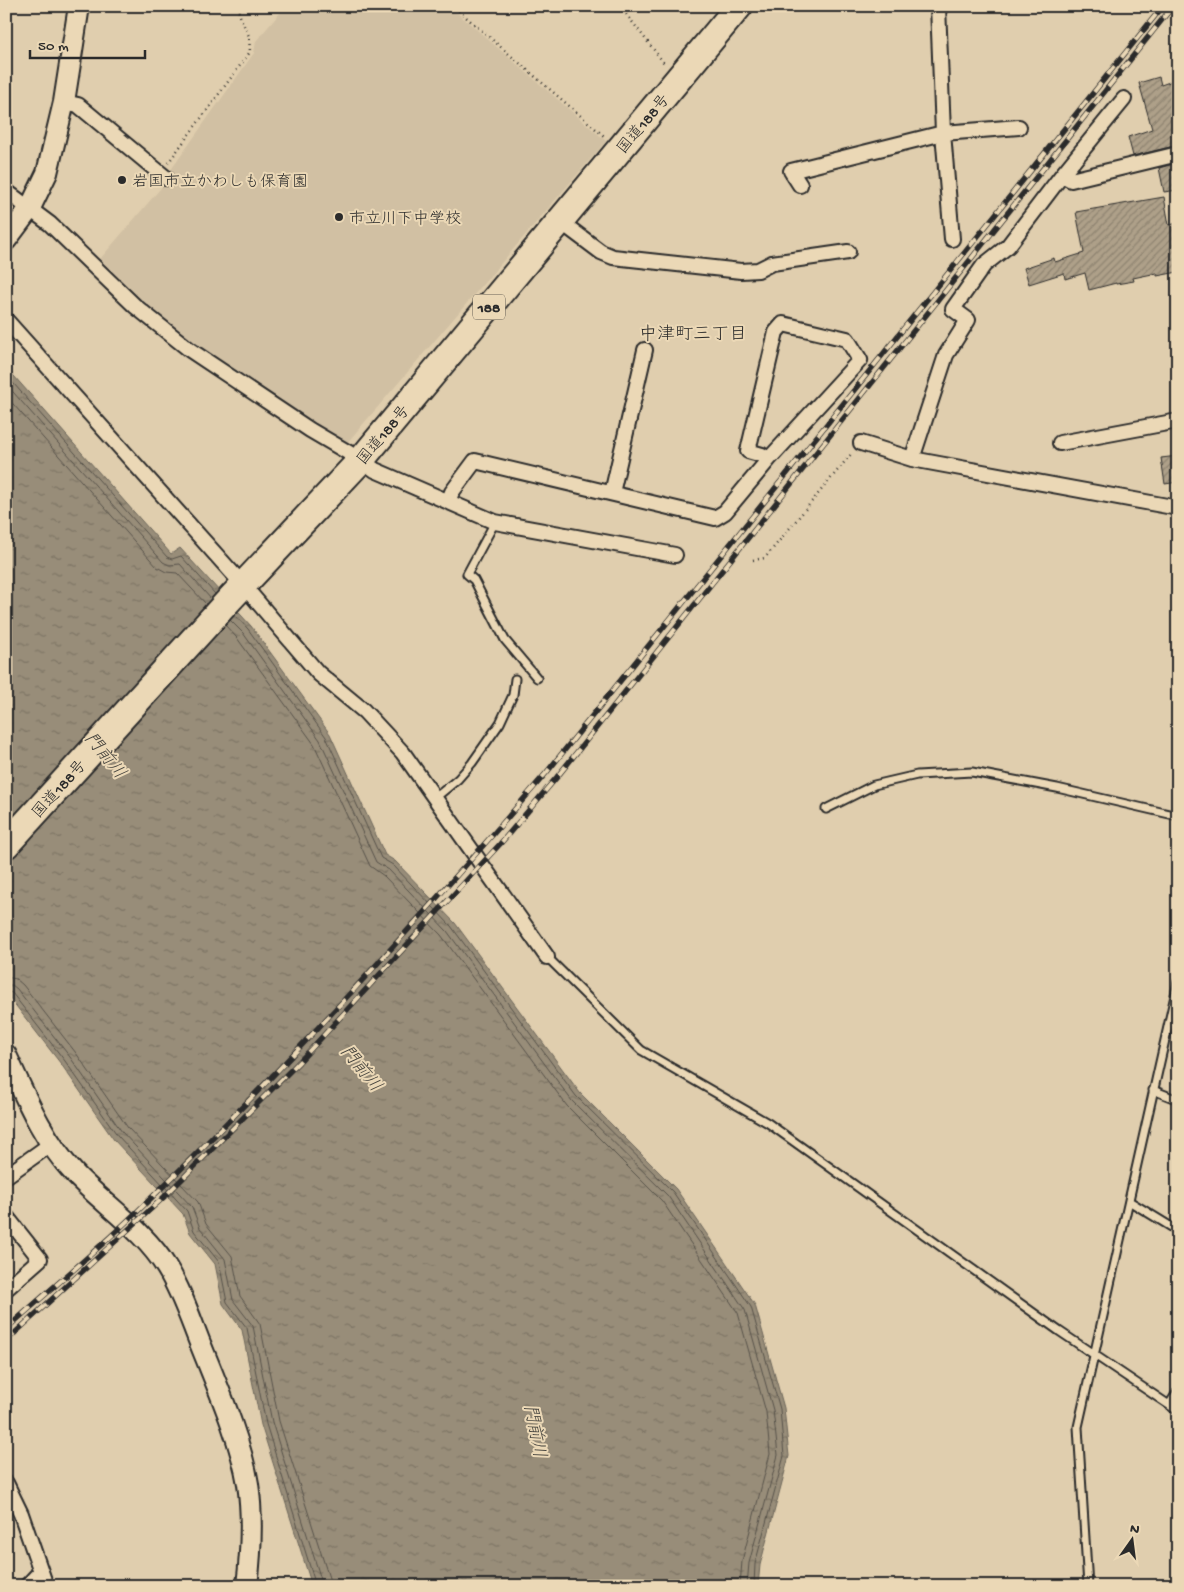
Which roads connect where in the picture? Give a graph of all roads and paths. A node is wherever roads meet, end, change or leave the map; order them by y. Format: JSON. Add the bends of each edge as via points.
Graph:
{"nodes":[{"id":1,"x":79,"y":6,"type":"edge"},
{"id":2,"x":237,"y":6,"type":"edge"},
{"id":3,"x":461,"y":6,"type":"edge"},
{"id":4,"x":620,"y":6,"type":"edge"},
{"id":5,"x":739,"y":6,"type":"edge"},
{"id":6,"x":938,"y":6,"type":"edge"},
{"id":7,"x":680,"y":77,"type":"junction"},
{"id":8,"x":1124,"y":99,"type":"dead end"},
{"id":9,"x":64,"y":102,"type":"junction"},
{"id":10,"x":1019,"y":127,"type":"dead end"},
{"id":11,"x":943,"y":133,"type":"junction"},
{"id":12,"x":620,"y":150,"type":"junction"},
{"id":13,"x":1178,"y":154,"type":"edge"},
{"id":14,"x":163,"y":175,"type":"joint"},
{"id":15,"x":1062,"y":175,"type":"junction"},
{"id":16,"x":800,"y":185,"type":"dead end"},
{"id":17,"x":6,"y":191,"type":"edge"},
{"id":18,"x":30,"y":208,"type":"junction"},
{"id":19,"x":561,"y":222,"type":"junction"},
{"id":20,"x":952,"y":239,"type":"dead end"},
{"id":21,"x":6,"y":240,"type":"edge"},
{"id":22,"x":848,"y":252,"type":"dead end"},
{"id":23,"x":6,"y":320,"type":"edge"},
{"id":24,"x":645,"y":350,"type":"dead end"},
{"id":25,"x":1178,"y":421,"type":"edge"},
{"id":26,"x":861,"y":443,"type":"joint"},
{"id":27,"x":1060,"y":444,"type":"dead end"},
{"id":28,"x":912,"y":459,"type":"junction"},
{"id":29,"x":361,"y":460,"type":"junction"},
{"id":30,"x":769,"y":460,"type":"junction"},
{"id":31,"x":612,"y":493,"type":"junction"},
{"id":32,"x":448,"y":502,"type":"junction"},
{"id":33,"x":1178,"y":508,"type":"edge"},
{"id":34,"x":495,"y":522,"type":"junction"},
{"id":35,"x":675,"y":555,"type":"dead end"},
{"id":36,"x":753,"y":560,"type":"dead end"},
{"id":37,"x":237,"y":593,"type":"junction"},
{"id":38,"x":537,"y":678,"type":"dead end"},
{"id":39,"x":514,"y":679,"type":"dead end"},
{"id":40,"x":435,"y":798,"type":"junction"},
{"id":41,"x":826,"y":809,"type":"dead end"},
{"id":42,"x":1178,"y":816,"type":"edge"},
{"id":43,"x":6,"y":845,"type":"edge"},
{"id":44,"x":547,"y":957,"type":"joint"},
{"id":45,"x":1178,"y":982,"type":"edge"},
{"id":46,"x":6,"y":1056,"type":"edge"},
{"id":47,"x":1153,"y":1090,"type":"junction"},
{"id":48,"x":1178,"y":1100,"type":"edge"},
{"id":49,"x":51,"y":1144,"type":"junction"},
{"id":50,"x":6,"y":1176,"type":"edge"},
{"id":51,"x":1128,"y":1202,"type":"junction"},
{"id":52,"x":6,"y":1216,"type":"edge"},
{"id":53,"x":1178,"y":1232,"type":"edge"},
{"id":54,"x":6,"y":1289,"type":"edge"},
{"id":55,"x":1094,"y":1355,"type":"junction"},
{"id":56,"x":1178,"y":1391,"type":"edge"},
{"id":57,"x":1169,"y":1405,"type":"junction"},
{"id":58,"x":1178,"y":1411,"type":"edge"},
{"id":59,"x":6,"y":1483,"type":"edge"},
{"id":60,"x":42,"y":1571,"type":"junction"},
{"id":61,"x":27,"y":1586,"type":"edge"},
{"id":62,"x":46,"y":1586,"type":"edge"},
{"id":63,"x":247,"y":1586,"type":"edge"},
{"id":64,"x":1088,"y":1586,"type":"edge"}],
"edges":[{"from":1,"to":9,"type":"street"},
{"from":2,"to":14,"type":"path","via":[[249,36],[250,52]]},
{"from":3,"to":12,"type":"path","via":[[460,11]]},
{"from":4,"to":7,"type":"path","via":[[665,64]]},
{"from":5,"to":7,"type":"highway","name":"国道188号","number":"188"},
{"from":6,"to":11,"type":"street"},
{"from":7,"to":12,"type":"highway","name":"国道188号","number":"188"},
{"from":8,"to":15,"type":"street"},
{"from":9,"to":14,"type":"street","via":[[78,105]]},
{"from":9,"to":18,"type":"street","via":[[48,173]]},
{"from":10,"to":11,"type":"street"},
{"from":11,"to":16,"type":"street","via":[[792,171]]},
{"from":11,"to":20,"type":"street"},
{"from":12,"to":19,"type":"highway","name":"国道188号","number":"188"},
{"from":13,"to":15,"type":"street","via":[[1071,180]]},
{"from":15,"to":28,"type":"street","via":[[1008,246],[984,265],[953,309],[968,320],[946,355]]},
{"from":17,"to":18,"type":"street"},
{"from":18,"to":21,"type":"street"},
{"from":18,"to":29,"type":"street","via":[[135,306],[190,350]]},
{"from":19,"to":22,"type":"street","via":[[601,252],[613,257],[732,270],[758,270],[772,263]]},
{"from":19,"to":29,"type":"highway","name":"国道188号","number":"188"},
{"from":23,"to":37,"type":"street"},
{"from":24,"to":31,"type":"street"},
{"from":25,"to":27,"type":"street"},
{"from":26,"to":28,"type":"street"},
{"from":26,"to":36,"type":"path","via":[[765,558]]},
{"from":28,"to":33,"type":"street"},
{"from":29,"to":32,"type":"street","via":[[375,470]]},
{"from":29,"to":37,"type":"highway","name":"国道188号","number":"188"},
{"from":30,"to":30,"type":"street","via":[[860,360],[847,340],[783,324],[776,332],[748,451]]},
{"from":30,"to":31,"type":"street","via":[[725,512],[715,518]]},
{"from":31,"to":32,"type":"street","via":[[475,461]]},
{"from":32,"to":34,"type":"street"},
{"from":34,"to":35,"type":"street"},
{"from":34,"to":38,"type":"lane","via":[[467,574],[474,580],[505,640]]},
{"from":37,"to":40,"type":"street","via":[[318,673],[364,711],[403,753]]},
{"from":37,"to":43,"type":"highway","name":"国道188号","number":"188"},
{"from":39,"to":40,"type":"lane","via":[[513,695],[500,723],[472,763]]},
{"from":40,"to":44,"type":"street"},
{"from":41,"to":42,"type":"lane","via":[[874,785],[916,775],[972,772]]},
{"from":44,"to":55,"type":"lane","via":[[641,1050],[768,1123]]},
{"from":45,"to":47,"type":"lane"},
{"from":46,"to":49,"type":"street"},
{"from":47,"to":48,"type":"lane"},
{"from":47,"to":51,"type":"lane"},
{"from":49,"to":50,"type":"street"},
{"from":49,"to":63,"type":"street","via":[[74,1173],[151,1248],[167,1268],[183,1302],[230,1420],[248,1483],[252,1529]]},
{"from":51,"to":53,"type":"lane"},
{"from":51,"to":55,"type":"lane"},
{"from":52,"to":54,"type":"street","via":[[40,1259]]},
{"from":55,"to":57,"type":"lane"},
{"from":55,"to":64,"type":"lane","via":[[1078,1426]]},
{"from":56,"to":57,"type":"lane"},
{"from":57,"to":58,"type":"lane"},
{"from":59,"to":60,"type":"street"},
{"from":60,"to":61,"type":"street"},
{"from":60,"to":62,"type":"street"}]}
